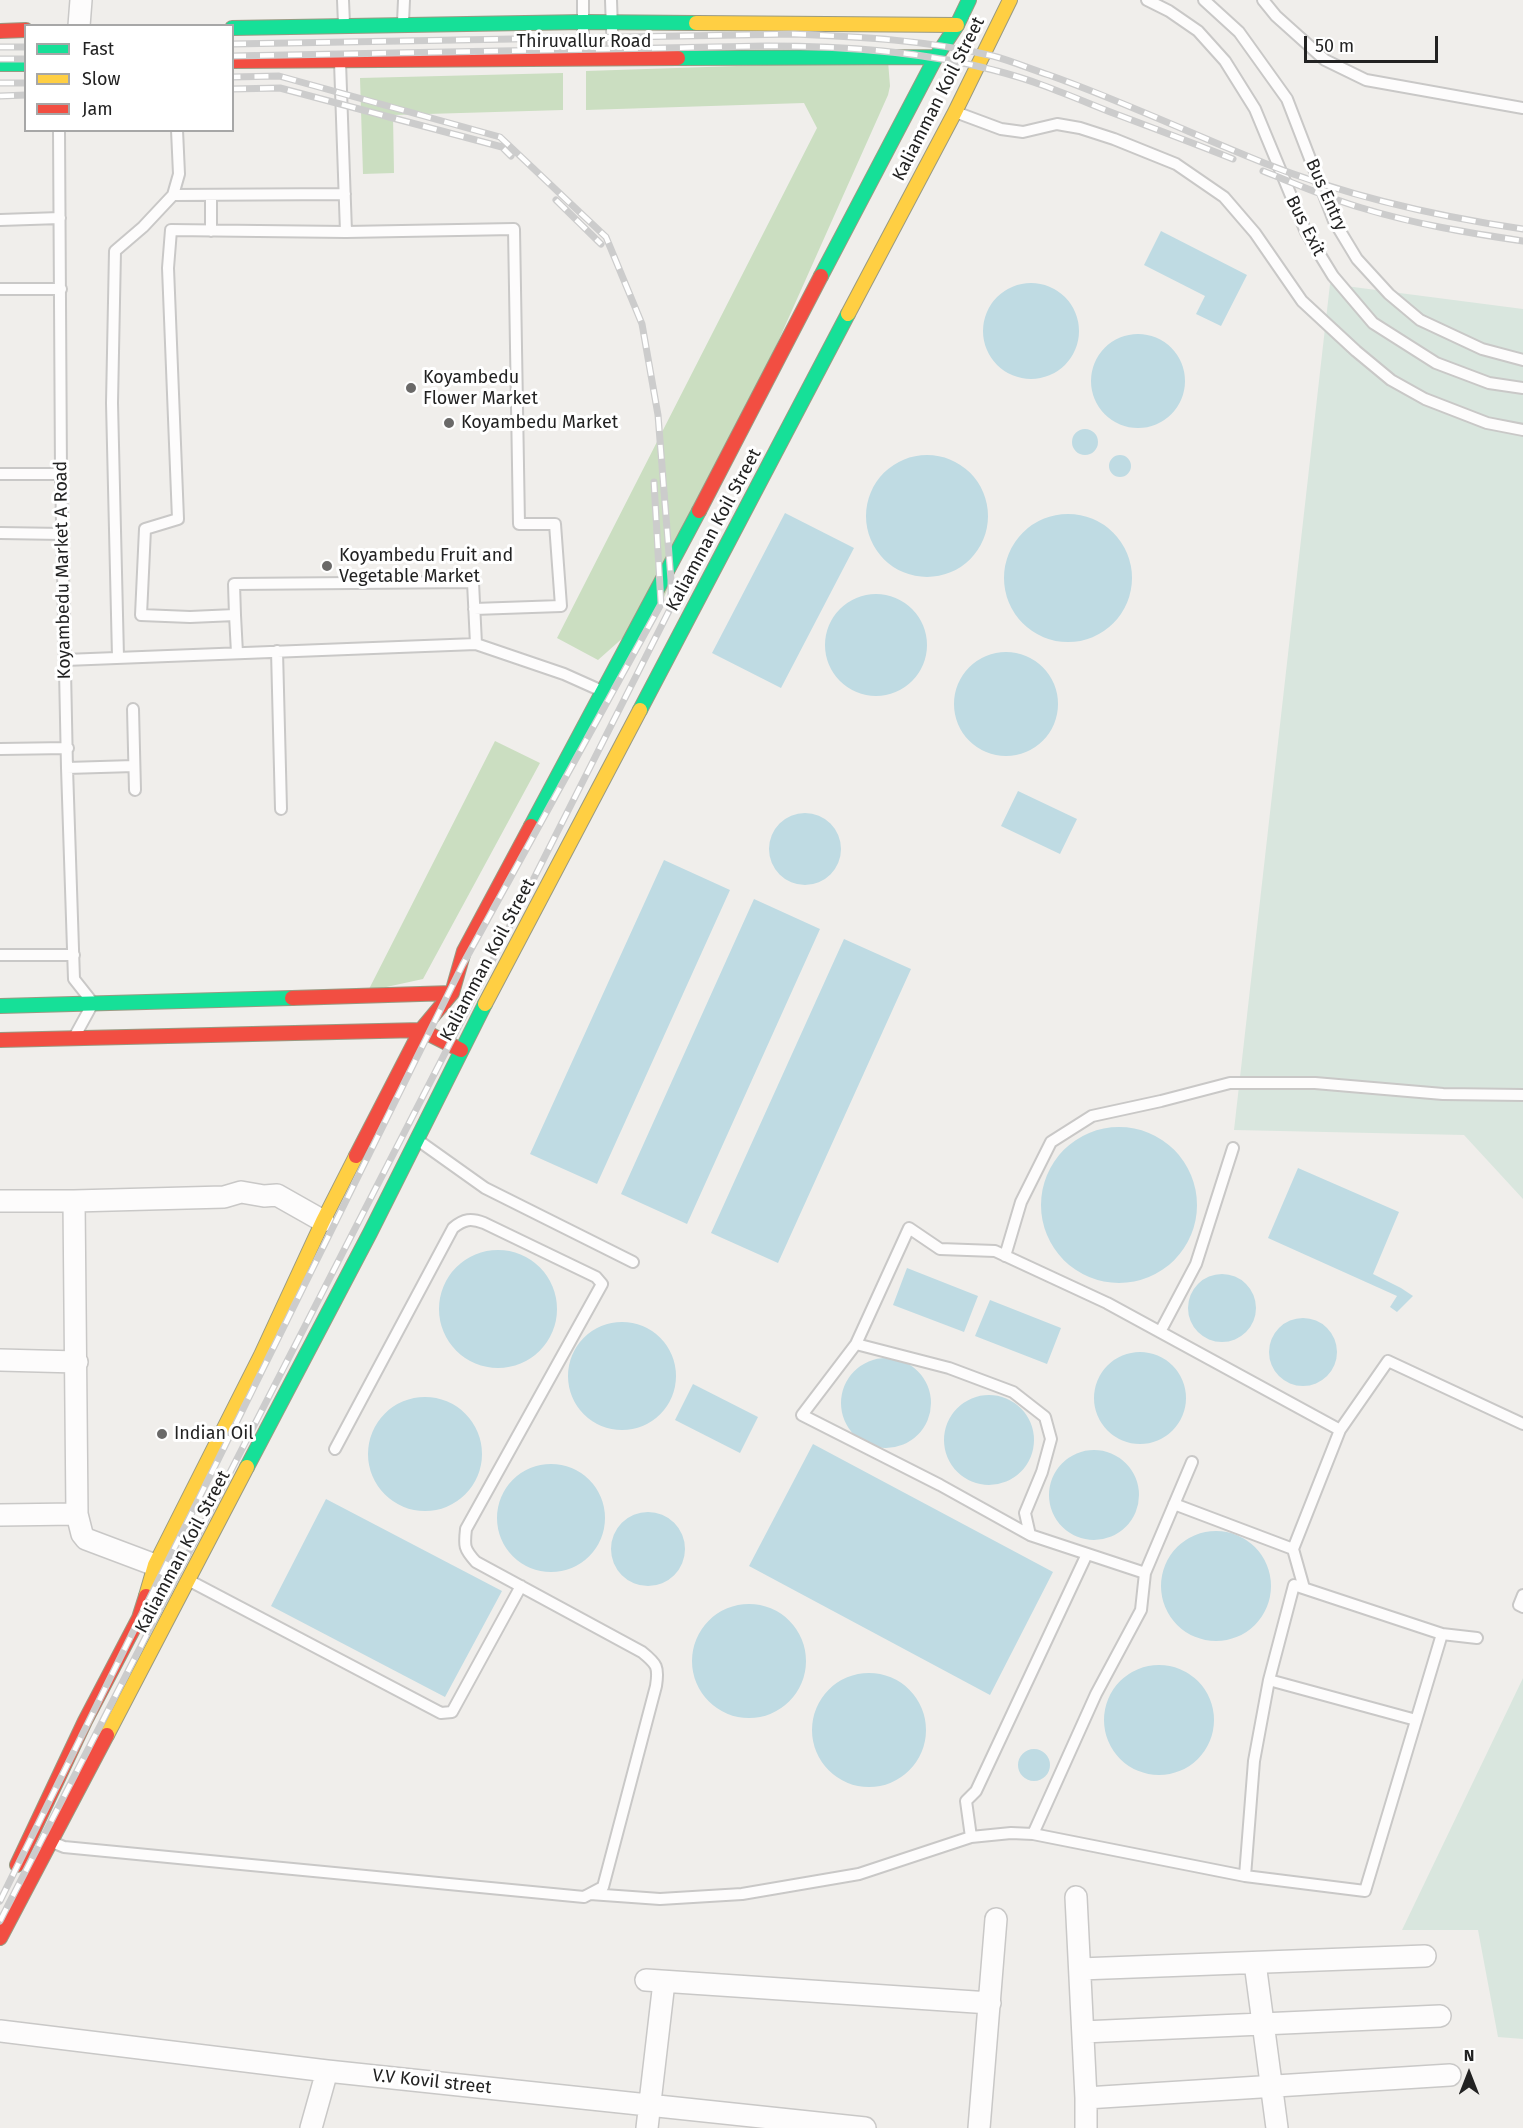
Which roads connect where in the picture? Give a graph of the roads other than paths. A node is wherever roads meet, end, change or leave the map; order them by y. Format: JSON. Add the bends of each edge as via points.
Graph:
{"nodes":[{"id":1,"x":81,"y":0,"type":"edge"},
{"id":2,"x":343,"y":0,"type":"edge"},
{"id":3,"x":404,"y":0,"type":"edge"},
{"id":4,"x":583,"y":0,"type":"edge"},
{"id":5,"x":611,"y":0,"type":"edge"},
{"id":6,"x":969,"y":0,"type":"edge"},
{"id":7,"x":1010,"y":0,"type":"edge"},
{"id":8,"x":1147,"y":0,"type":"edge"},
{"id":9,"x":1204,"y":0,"type":"edge"},
{"id":10,"x":1263,"y":0,"type":"edge"},
{"id":11,"x":584,"y":22,"type":"junction"},
{"id":12,"x":611,"y":22,"type":"junction"},
{"id":13,"x":79,"y":24,"type":"edge"},
{"id":14,"x":957,"y":25,"type":"junction"},
{"id":15,"x":403,"y":26,"type":"junction"},
{"id":16,"x":345,"y":27,"type":"junction"},
{"id":17,"x":234,"y":28,"type":"edge"},
{"id":18,"x":24,"y":30,"type":"edge"},
{"id":19,"x":0,"y":31,"type":"edge"},
{"id":20,"x":936,"y":57,"type":"junction"},
{"id":21,"x":583,"y":60,"type":"junction"},
{"id":22,"x":613,"y":60,"type":"junction"},
{"id":23,"x":234,"y":61,"type":"edge"},
{"id":24,"x":340,"y":62,"type":"junction"},
{"id":25,"x":0,"y":64,"type":"edge"},
{"id":26,"x":24,"y":64,"type":"edge"},
{"id":27,"x":1523,"y":108,"type":"edge"},
{"id":28,"x":955,"y":112,"type":"junction"},
{"id":29,"x":59,"y":132,"type":"edge"},
{"id":30,"x":177,"y":132,"type":"edge"},
{"id":31,"x":173,"y":195,"type":"junction"},
{"id":32,"x":211,"y":195,"type":"junction"},
{"id":33,"x":345,"y":195,"type":"junction"},
{"id":34,"x":60,"y":218,"type":"junction"},
{"id":35,"x":0,"y":220,"type":"edge"},
{"id":36,"x":210,"y":231,"type":"junction"},
{"id":37,"x":346,"y":232,"type":"junction"},
{"id":38,"x":0,"y":289,"type":"edge"},
{"id":39,"x":61,"y":290,"type":"junction"},
{"id":40,"x":1523,"y":360,"type":"edge"},
{"id":41,"x":1523,"y":388,"type":"edge"},
{"id":42,"x":1523,"y":430,"type":"edge"},
{"id":43,"x":0,"y":474,"type":"edge"},
{"id":44,"x":61,"y":474,"type":"junction"},
{"id":45,"x":0,"y":533,"type":"edge"},
{"id":46,"x":63,"y":534,"type":"junction"},
{"id":47,"x":474,"y":609,"type":"junction"},
{"id":48,"x":235,"y":615,"type":"junction"},
{"id":49,"x":476,"y":644,"type":"junction"},
{"id":50,"x":277,"y":651,"type":"junction"},
{"id":51,"x":237,"y":653,"type":"junction"},
{"id":52,"x":118,"y":657,"type":"junction"},
{"id":53,"x":65,"y":660,"type":"junction"},
{"id":54,"x":604,"y":692,"type":"junction"},
{"id":55,"x":133,"y":709,"type":"dead end"},
{"id":56,"x":0,"y":748,"type":"edge"},
{"id":57,"x":68,"y":748,"type":"junction"},
{"id":58,"x":134,"y":766,"type":"junction"},
{"id":59,"x":67,"y":768,"type":"junction"},
{"id":60,"x":135,"y":790,"type":"dead end"},
{"id":61,"x":281,"y":809,"type":"dead end"},
{"id":62,"x":0,"y":955,"type":"edge"},
{"id":63,"x":74,"y":955,"type":"junction"},
{"id":64,"x":452,"y":993,"type":"junction"},
{"id":65,"x":93,"y":1003,"type":"junction"},
{"id":66,"x":0,"y":1006,"type":"edge"},
{"id":67,"x":474,"y":1024,"type":"junction"},
{"id":68,"x":421,"y":1030,"type":"junction"},
{"id":69,"x":74,"y":1037,"type":"junction"},
{"id":70,"x":0,"y":1040,"type":"edge"},
{"id":71,"x":461,"y":1050,"type":"junction"},
{"id":72,"x":1523,"y":1095,"type":"edge"},
{"id":73,"x":417,"y":1139,"type":"junction"},
{"id":74,"x":1233,"y":1148,"type":"dead end"},
{"id":75,"x":0,"y":1201,"type":"edge"},
{"id":76,"x":74,"y":1202,"type":"junction"},
{"id":77,"x":323,"y":1221,"type":"junction"},
{"id":78,"x":1005,"y":1256,"type":"junction"},
{"id":79,"x":633,"y":1262,"type":"dead end"},
{"id":80,"x":1160,"y":1332,"type":"junction"},
{"id":81,"x":856,"y":1344,"type":"junction"},
{"id":82,"x":0,"y":1360,"type":"edge"},
{"id":83,"x":77,"y":1362,"type":"junction"},
{"id":84,"x":1523,"y":1424,"type":"edge"},
{"id":85,"x":1340,"y":1430,"type":"junction"},
{"id":86,"x":335,"y":1449,"type":"dead end"},
{"id":87,"x":1192,"y":1462,"type":"dead end"},
{"id":88,"x":1174,"y":1504,"type":"junction"},
{"id":89,"x":77,"y":1514,"type":"junction"},
{"id":90,"x":0,"y":1515,"type":"edge"},
{"id":91,"x":1030,"y":1535,"type":"junction"},
{"id":92,"x":1293,"y":1549,"type":"junction"},
{"id":93,"x":1088,"y":1554,"type":"junction"},
{"id":94,"x":155,"y":1565,"type":"junction"},
{"id":95,"x":1145,"y":1573,"type":"junction"},
{"id":96,"x":187,"y":1580,"type":"junction"},
{"id":97,"x":522,"y":1586,"type":"junction"},
{"id":98,"x":1304,"y":1588,"type":"junction"},
{"id":99,"x":1523,"y":1595,"type":"edge"},
{"id":100,"x":1523,"y":1607,"type":"edge"},
{"id":101,"x":1442,"y":1634,"type":"junction"},
{"id":102,"x":1477,"y":1638,"type":"dead end"},
{"id":103,"x":1269,"y":1680,"type":"junction"},
{"id":104,"x":1416,"y":1720,"type":"junction"},
{"id":105,"x":1033,"y":1834,"type":"junction"},
{"id":106,"x":971,"y":1837,"type":"junction"},
{"id":107,"x":52,"y":1842,"type":"junction"},
{"id":108,"x":1245,"y":1876,"type":"junction"},
{"id":109,"x":10,"y":1879,"type":"dead end"},
{"id":110,"x":590,"y":1894,"type":"junction"},
{"id":111,"x":1076,"y":1897,"type":"dead end"},
{"id":112,"x":996,"y":1919,"type":"dead end"},
{"id":113,"x":0,"y":1938,"type":"edge"},
{"id":114,"x":1425,"y":1956,"type":"dead end"},
{"id":115,"x":1255,"y":1963,"type":"junction"},
{"id":116,"x":1080,"y":1969,"type":"junction"},
{"id":117,"x":990,"y":2003,"type":"junction"},
{"id":118,"x":1440,"y":2016,"type":"dead end"},
{"id":119,"x":1263,"y":2024,"type":"junction"},
{"id":120,"x":0,"y":2031,"type":"edge"},
{"id":121,"x":1083,"y":2031,"type":"junction"},
{"id":122,"x":327,"y":2071,"type":"junction"},
{"id":123,"x":1450,"y":2075,"type":"dead end"},
{"id":124,"x":1270,"y":2086,"type":"junction"},
{"id":125,"x":1086,"y":2098,"type":"junction"},
{"id":126,"x":650,"y":2105,"type":"junction"},
{"id":127,"x":311,"y":2128,"type":"edge"},
{"id":128,"x":647,"y":2128,"type":"edge"},
{"id":129,"x":864,"y":2128,"type":"edge"},
{"id":130,"x":979,"y":2128,"type":"edge"},
{"id":131,"x":1086,"y":2128,"type":"edge"},
{"id":132,"x":1277,"y":2128,"type":"edge"}],
"edges":[{"from":1,"to":13,"type":"street"},
{"from":2,"to":16,"type":"lane"},
{"from":3,"to":15,"type":"lane"},
{"from":4,"to":11,"type":"lane"},
{"from":5,"to":12,"type":"lane"},
{"from":6,"to":14,"type":"main road","name":"Kaliamman Koil Street"},
{"from":7,"to":28,"type":"main road","name":"Kaliamman Koil Street"},
{"from":8,"to":41,"type":"lane","name":"Bus Exit","via":[[1198,31],[1225,61],[1255,109],[1306,232],[1333,276],[1374,323],[1436,363],[1489,383]]},
{"from":9,"to":40,"type":"lane","name":"Bus Entry","via":[[1239,32],[1287,99],[1334,221],[1357,259],[1420,320],[1482,349]]},
{"from":10,"to":27,"type":"lane","via":[[1325,60],[1366,80]]},
{"from":11,"to":12,"type":"main road"},
{"from":11,"to":15,"type":"main road"},
{"from":11,"to":21,"type":"lane"},
{"from":12,"to":14,"type":"main road"},
{"from":12,"to":22,"type":"lane"},
{"from":14,"to":20,"type":"main road","name":"Kaliamman Koil Street"},
{"from":15,"to":16,"type":"main road"},
{"from":16,"to":17,"type":"main road"},
{"from":18,"to":19,"type":"main road"},
{"from":20,"to":22,"type":"main road","name":"Thiruvallur Road"},
{"from":20,"to":54,"type":"main road","name":"Kaliamman Koil Street"},
{"from":21,"to":22,"type":"main road","name":"Thiruvallur Road"},
{"from":21,"to":24,"type":"main road","name":"Thiruvallur Road"},
{"from":23,"to":24,"type":"main road","name":"Thiruvallur Road"},
{"from":24,"to":33,"type":"lane"},
{"from":25,"to":26,"type":"main road"},
{"from":28,"to":42,"type":"lane","via":[[1001,129],[1023,132],[1057,124],[1080,128],[1176,164],[1224,197],[1255,233],[1302,301],[1391,380],[1425,399],[1487,423]]},
{"from":28,"to":67,"type":"main road","name":"Kaliamman Koil Street"},
{"from":29,"to":34,"type":"lane","name":"Koyambedu Market A Road"},
{"from":30,"to":31,"type":"lane","via":[[179,174]]},
{"from":31,"to":32,"type":"lane"},
{"from":31,"to":52,"type":"lane","via":[[115,251],[112,403]]},
{"from":32,"to":33,"type":"lane"},
{"from":32,"to":36,"type":"lane"},
{"from":33,"to":37,"type":"lane"},
{"from":34,"to":35,"type":"lane"},
{"from":34,"to":39,"type":"lane","name":"Koyambedu Market A Road"},
{"from":36,"to":37,"type":"lane"},
{"from":36,"to":48,"type":"lane","via":[[171,230],[168,268],[178,519],[145,530],[141,615]]},
{"from":37,"to":47,"type":"lane","via":[[514,229],[519,524],[555,524],[561,606]]},
{"from":38,"to":39,"type":"lane"},
{"from":39,"to":44,"type":"lane","name":"Koyambedu Market A Road"},
{"from":43,"to":44,"type":"lane"},
{"from":44,"to":46,"type":"lane","name":"Koyambedu Market A Road"},
{"from":45,"to":46,"type":"lane"},
{"from":46,"to":53,"type":"lane","name":"Koyambedu Market A Road"},
{"from":47,"to":48,"type":"lane","via":[[473,582],[234,584]]},
{"from":47,"to":49,"type":"lane"},
{"from":48,"to":51,"type":"lane"},
{"from":49,"to":50,"type":"lane"},
{"from":49,"to":54,"type":"lane"},
{"from":50,"to":51,"type":"lane"},
{"from":50,"to":61,"type":"lane"},
{"from":51,"to":52,"type":"lane"},
{"from":52,"to":53,"type":"lane"},
{"from":53,"to":57,"type":"lane","name":"Koyambedu Market A Road"},
{"from":54,"to":64,"type":"main road","name":"Kaliamman Koil Street","via":[[464,951]]},
{"from":55,"to":58,"type":"lane"},
{"from":56,"to":57,"type":"lane"},
{"from":57,"to":59,"type":"lane","name":"Koyambedu Market A Road"},
{"from":58,"to":59,"type":"lane"},
{"from":58,"to":60,"type":"lane"},
{"from":59,"to":63,"type":"lane","name":"Koyambedu Market A Road"},
{"from":62,"to":63,"type":"lane"},
{"from":63,"to":65,"type":"lane","name":"Koyambedu Market A Road","via":[[74,979]]},
{"from":64,"to":65,"type":"main road"},
{"from":64,"to":67,"type":"main road"},
{"from":64,"to":68,"type":"main road","name":"Kaliamman Koil Street"},
{"from":65,"to":66,"type":"main road"},
{"from":65,"to":69,"type":"lane"},
{"from":67,"to":71,"type":"main road","name":"Kaliamman Koil Street"},
{"from":68,"to":69,"type":"main road"},
{"from":68,"to":71,"type":"main road"},
{"from":68,"to":77,"type":"main road","name":"Kaliamman Koil Street"},
{"from":69,"to":70,"type":"main road"},
{"from":71,"to":73,"type":"main road","name":"Kaliamman Koil Street"},
{"from":72,"to":78,"type":"lane","via":[[1443,1094],[1315,1083],[1230,1083],[1092,1116],[1051,1142],[1021,1202]]},
{"from":73,"to":79,"type":"lane","via":[[485,1188]]},
{"from":73,"to":96,"type":"main road","name":"Kaliamman Koil Street"},
{"from":74,"to":80,"type":"lane","via":[[1196,1264]]},
{"from":75,"to":76,"type":"street"},
{"from":76,"to":77,"type":"street","via":[[224,1197],[241,1192],[277,1195]]},
{"from":76,"to":83,"type":"street"},
{"from":77,"to":94,"type":"main road","name":"Kaliamman Koil Street","via":[[261,1355]]},
{"from":78,"to":80,"type":"lane"},
{"from":78,"to":81,"type":"lane","via":[[995,1251],[940,1249],[909,1228]]},
{"from":80,"to":85,"type":"lane"},
{"from":81,"to":91,"type":"lane","via":[[949,1368],[1013,1392],[1045,1417],[1051,1439],[1025,1513]]},
{"from":81,"to":91,"type":"lane","via":[[802,1415]]},
{"from":82,"to":83,"type":"street"},
{"from":83,"to":89,"type":"street"},
{"from":84,"to":85,"type":"lane","via":[[1388,1361]]},
{"from":85,"to":92,"type":"lane"},
{"from":86,"to":97,"type":"lane","via":[[453,1228],[463,1220],[484,1223],[596,1277],[602,1284],[465,1529],[464,1544],[476,1562]]},
{"from":87,"to":88,"type":"lane"},
{"from":88,"to":92,"type":"lane"},
{"from":88,"to":95,"type":"lane"},
{"from":89,"to":90,"type":"street"},
{"from":89,"to":94,"type":"street","via":[[86,1539]]},
{"from":91,"to":93,"type":"lane"},
{"from":92,"to":98,"type":"lane"},
{"from":93,"to":95,"type":"lane"},
{"from":93,"to":106,"type":"lane","via":[[976,1791],[966,1801]]},
{"from":94,"to":109,"type":"main road","name":"Kaliamman Koil Street","via":[[140,1618],[85,1721]]},
{"from":95,"to":105,"type":"lane","via":[[1141,1610],[1096,1694]]},
{"from":96,"to":97,"type":"lane","via":[[441,1713],[452,1712]]},
{"from":96,"to":107,"type":"main road","name":"Kaliamman Koil Street"},
{"from":97,"to":110,"type":"lane","via":[[642,1652],[655,1662],[658,1673],[603,1887]]},
{"from":98,"to":101,"type":"lane"},
{"from":98,"to":103,"type":"lane","via":[[1294,1585]]},
{"from":99,"to":100,"type":"lane","via":[[1519,1605]]},
{"from":101,"to":102,"type":"lane"},
{"from":101,"to":104,"type":"lane"},
{"from":103,"to":104,"type":"lane"},
{"from":103,"to":108,"type":"lane","via":[[1254,1761]]},
{"from":104,"to":108,"type":"lane","via":[[1365,1891]]},
{"from":105,"to":106,"type":"lane"},
{"from":105,"to":108,"type":"lane"},
{"from":106,"to":110,"type":"lane","via":[[859,1874],[742,1894],[660,1899]]},
{"from":107,"to":110,"type":"lane","via":[[584,1898]]},
{"from":107,"to":113,"type":"main road","name":"Kaliamman Koil Street"},
{"from":111,"to":116,"type":"street"},
{"from":112,"to":117,"type":"street"},
{"from":114,"to":115,"type":"street"},
{"from":115,"to":116,"type":"street"},
{"from":115,"to":119,"type":"street"},
{"from":116,"to":121,"type":"street"},
{"from":117,"to":126,"type":"street","via":[[655,1981]]},
{"from":117,"to":130,"type":"street"},
{"from":118,"to":119,"type":"street"},
{"from":119,"to":121,"type":"street"},
{"from":119,"to":124,"type":"street"},
{"from":120,"to":122,"type":"street","name":"V.V Kovil street"},
{"from":121,"to":125,"type":"street"},
{"from":122,"to":126,"type":"street","name":"V.V Kovil street"},
{"from":122,"to":127,"type":"street"},
{"from":123,"to":124,"type":"street"},
{"from":124,"to":125,"type":"street"},
{"from":124,"to":132,"type":"street"},
{"from":125,"to":131,"type":"street"},
{"from":126,"to":128,"type":"street"},
{"from":126,"to":129,"type":"street","name":"V.V Kovil street"}]}
